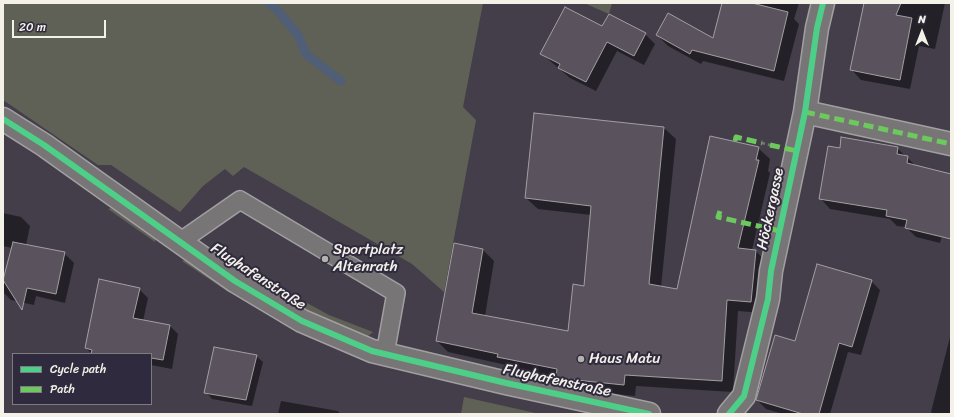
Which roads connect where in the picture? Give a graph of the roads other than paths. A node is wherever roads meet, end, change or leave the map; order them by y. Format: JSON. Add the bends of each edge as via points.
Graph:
{"nodes":[{"id":1,"x":823,"y":3,"type":"edge"},
{"id":2,"x":805,"y":112,"type":"junction"},
{"id":3,"x":3,"y":119,"type":"edge"},
{"id":4,"x":951,"y":144,"type":"edge"},
{"id":5,"x":181,"y":241,"type":"junction"},
{"id":6,"x":385,"y":354,"type":"junction"},
{"id":7,"x":649,"y":414,"type":"edge"},
{"id":8,"x":730,"y":414,"type":"edge"}],
"edges":[{"from":1,"to":2,"type":"street","name":"Höckergasse"},
{"from":2,"to":4,"type":"street"},
{"from":2,"to":8,"type":"street","name":"Höckergasse","via":[[771,271],[768,299],[744,396]]},
{"from":3,"to":5,"type":"street","name":"Flughafenstraße"},
{"from":5,"to":6,"type":"street","name":"Flughafenstraße","via":[[235,281],[302,321]]},
{"from":5,"to":6,"type":"lane","via":[[240,200],[396,293]]},
{"from":6,"to":7,"type":"street","name":"Flughafenstraße"}]}
